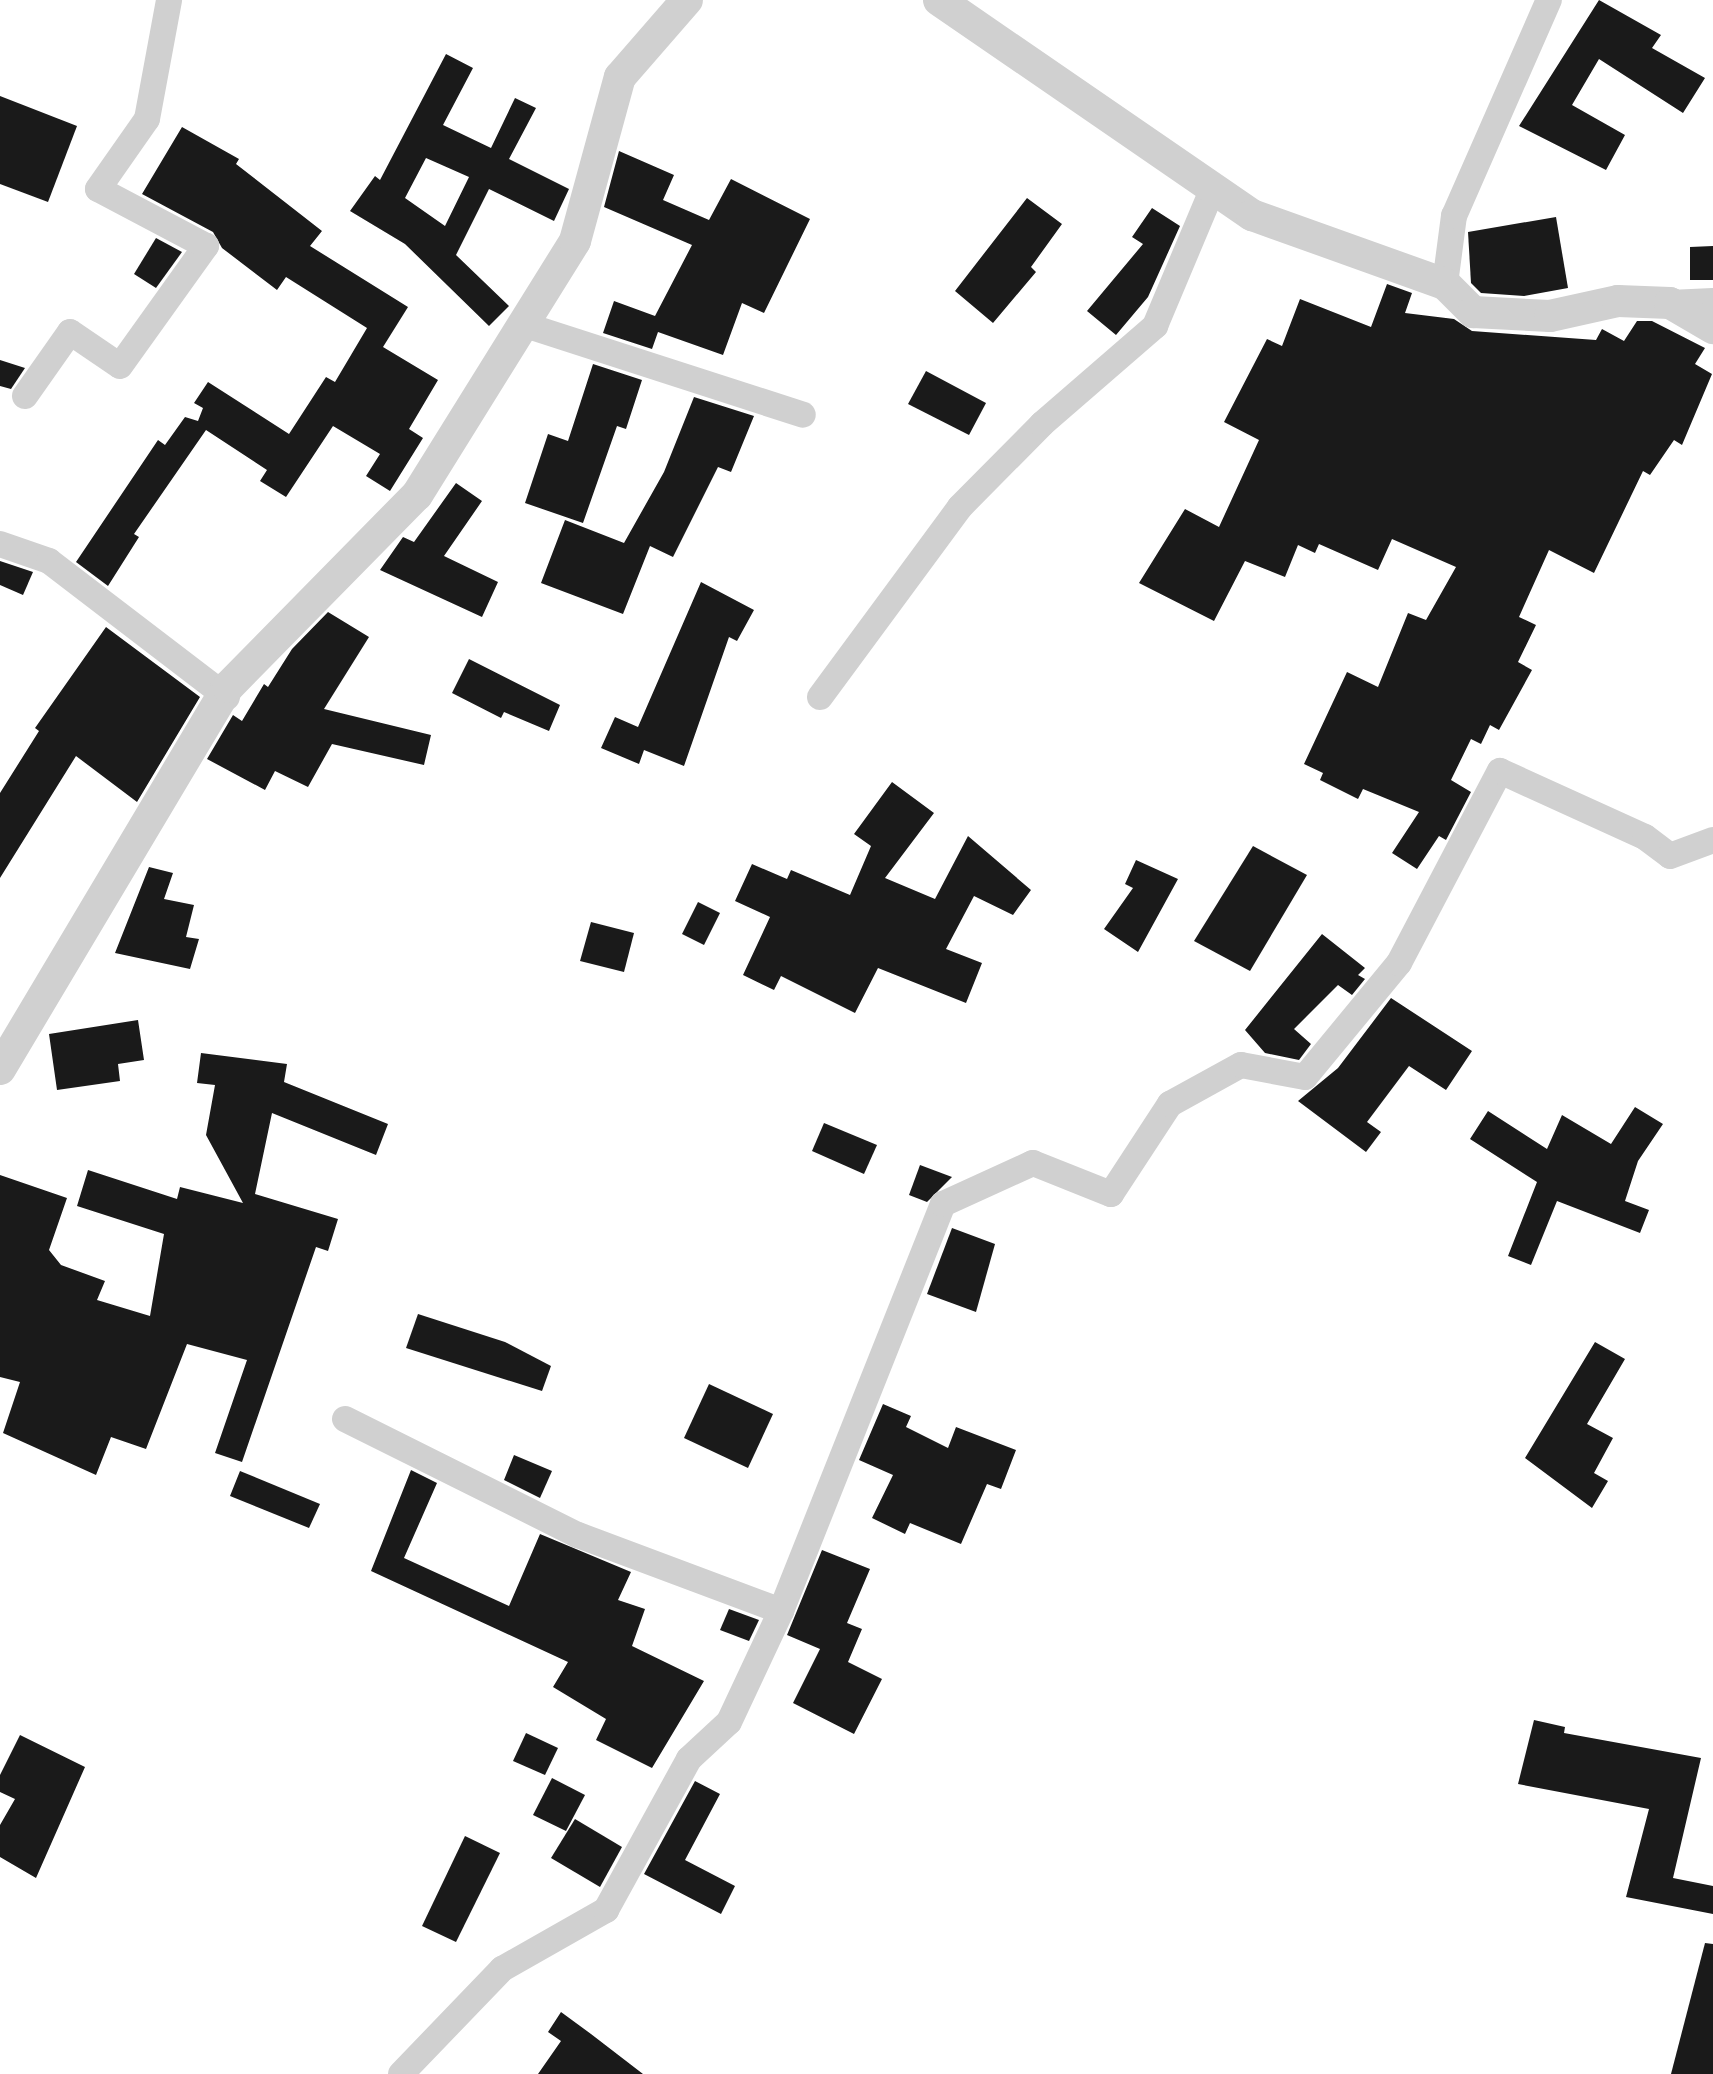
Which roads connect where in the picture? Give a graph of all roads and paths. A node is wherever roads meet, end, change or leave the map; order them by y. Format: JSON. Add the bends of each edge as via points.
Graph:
{"nodes":[{"id":1,"x":169,"y":0,"type":"edge"},
{"id":2,"x":687,"y":0,"type":"edge"},
{"id":3,"x":939,"y":0,"type":"edge"},
{"id":4,"x":1549,"y":0,"type":"edge"},
{"id":5,"x":1213,"y":188,"type":"junction"},
{"id":6,"x":1445,"y":284,"type":"junction"},
{"id":7,"x":1713,"y":301,"type":"edge"},
{"id":8,"x":1670,"y":303,"type":"junction"},
{"id":9,"x":522,"y":324,"type":"junction"},
{"id":10,"x":1713,"y":328,"type":"edge"},
{"id":11,"x":25,"y":396,"type":"dead end"},
{"id":12,"x":803,"y":415,"type":"dead end"},
{"id":13,"x":0,"y":544,"type":"edge"},
{"id":14,"x":227,"y":697,"type":"junction"},
{"id":15,"x":820,"y":697,"type":"dead end"},
{"id":16,"x":1713,"y":840,"type":"edge"},
{"id":17,"x":0,"y":1069,"type":"edge"},
{"id":18,"x":345,"y":1419,"type":"dead end"},
{"id":19,"x":781,"y":1611,"type":"junction"},
{"id":20,"x":401,"y":2074,"type":"edge"}],
"edges":[{"from":1,"to":11,"type":"street","via":[[147,119],[98,189],[206,246],[120,366],[70,332]]},
{"from":2,"to":9,"type":"street","via":[[620,77],[575,241]]},
{"from":3,"to":5,"type":"street"},
{"from":4,"to":6,"type":"street","via":[[1454,216]]},
{"from":5,"to":6,"type":"street","via":[[1252,215]]},
{"from":5,"to":15,"type":"street","via":[[1155,326],[1042,424],[960,507]]},
{"from":6,"to":8,"type":"street","via":[[1473,312],[1550,316],[1618,301]]},
{"from":7,"to":8,"type":"street"},
{"from":8,"to":10,"type":"street"},
{"from":9,"to":12,"type":"street"},
{"from":9,"to":14,"type":"street","via":[[417,495],[228,687]]},
{"from":13,"to":14,"type":"street","via":[[49,561]]},
{"from":14,"to":17,"type":"street"},
{"from":16,"to":19,"type":"street","via":[[1670,856],[1645,837],[1500,771],[1399,963],[1305,1077],[1241,1065],[1170,1104],[1111,1194],[1033,1163],[943,1204]]},
{"from":18,"to":19,"type":"street","via":[[578,1535]]},
{"from":19,"to":20,"type":"street","via":[[729,1722],[689,1759],[606,1910],[502,1969]]}]}
